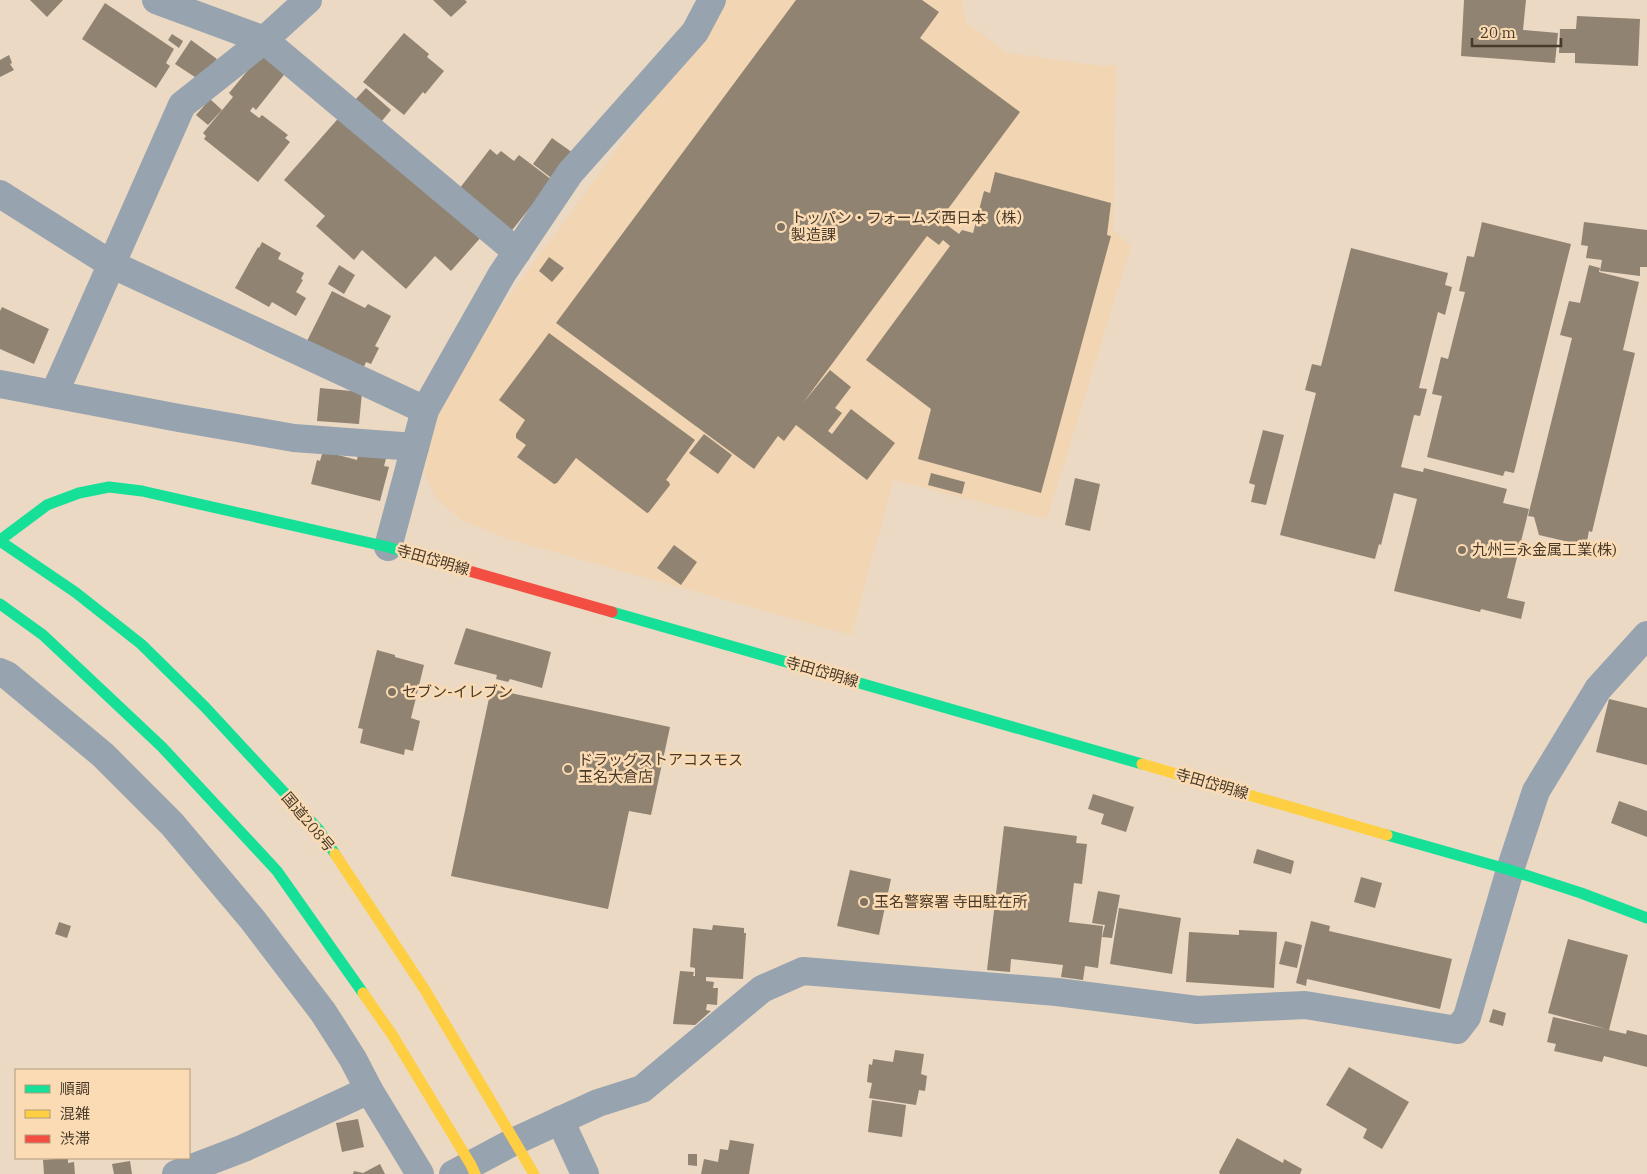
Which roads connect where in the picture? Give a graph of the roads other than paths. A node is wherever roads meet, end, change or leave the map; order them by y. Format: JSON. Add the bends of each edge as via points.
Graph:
{"nodes":[{"id":1,"x":156,"y":0,"type":"edge"},
{"id":2,"x":308,"y":0,"type":"edge"},
{"id":3,"x":712,"y":0,"type":"edge"},
{"id":4,"x":264,"y":40,"type":"junction"},
{"id":5,"x":0,"y":194,"type":"edge"},
{"id":6,"x":516,"y":252,"type":"junction"},
{"id":7,"x":111,"y":264,"type":"junction"},
{"id":8,"x":0,"y":384,"type":"edge"},
{"id":9,"x":54,"y":394,"type":"junction"},
{"id":10,"x":426,"y":410,"type":"junction"},
{"id":11,"x":415,"y":447,"type":"junction"},
{"id":12,"x":0,"y":540,"type":"edge"},
{"id":13,"x":388,"y":547,"type":"junction"},
{"id":14,"x":0,"y":604,"type":"edge"},
{"id":15,"x":1647,"y":635,"type":"edge"},
{"id":16,"x":0,"y":672,"type":"edge"},
{"id":17,"x":1510,"y":870,"type":"junction"},
{"id":18,"x":1647,"y":918,"type":"edge"},
{"id":19,"x":369,"y":1090,"type":"junction"},
{"id":20,"x":560,"y":1120,"type":"junction"},
{"id":21,"x":515,"y":1141,"type":"junction"},
{"id":22,"x":466,"y":1171,"type":"edge"},
{"id":23,"x":176,"y":1174,"type":"edge"},
{"id":24,"x":420,"y":1174,"type":"edge"},
{"id":25,"x":534,"y":1174,"type":"edge"},
{"id":26,"x":584,"y":1174,"type":"edge"}],
"edges":[{"from":1,"to":4,"type":"street"},
{"from":2,"to":4,"type":"street"},
{"from":3,"to":6,"type":"street","via":[[695,32],[570,173]]},
{"from":4,"to":6,"type":"street"},
{"from":4,"to":7,"type":"street","via":[[182,105]]},
{"from":5,"to":7,"type":"street"},
{"from":6,"to":10,"type":"street"},
{"from":7,"to":9,"type":"street"},
{"from":7,"to":10,"type":"street"},
{"from":8,"to":9,"type":"street"},
{"from":9,"to":11,"type":"street","via":[[294,438]]},
{"from":10,"to":11,"type":"street"},
{"from":11,"to":13,"type":"street"},
{"from":12,"to":13,"type":"main road","name":"寺田岱明線","via":[[47,505],[109,487],[142,491]]},
{"from":12,"to":21,"type":"main road","name":"国道208号","via":[[75,592],[140,644],[205,707],[319,830],[425,990]]},
{"from":13,"to":17,"type":"main road","name":"寺田岱明線"},
{"from":14,"to":22,"type":"main road","via":[[44,635],[162,746],[277,871],[393,1036]]},
{"from":15,"to":17,"type":"street","via":[[1598,689],[1536,791]]},
{"from":16,"to":19,"type":"street","via":[[103,755],[172,824],[252,919],[322,1012],[353,1058]]},
{"from":17,"to":18,"type":"main road","name":"寺田岱明線"},
{"from":17,"to":20,"type":"street","via":[[1467,1017],[1457,1030],[1305,1005],[1197,1010],[1056,992],[803,971],[762,989],[642,1089]]},
{"from":19,"to":23,"type":"street","via":[[244,1148]]},
{"from":19,"to":24,"type":"street"},
{"from":20,"to":21,"type":"street"},
{"from":20,"to":26,"type":"street"},
{"from":21,"to":22,"type":"street"},
{"from":21,"to":25,"type":"main road","name":"国道208号"}]}
